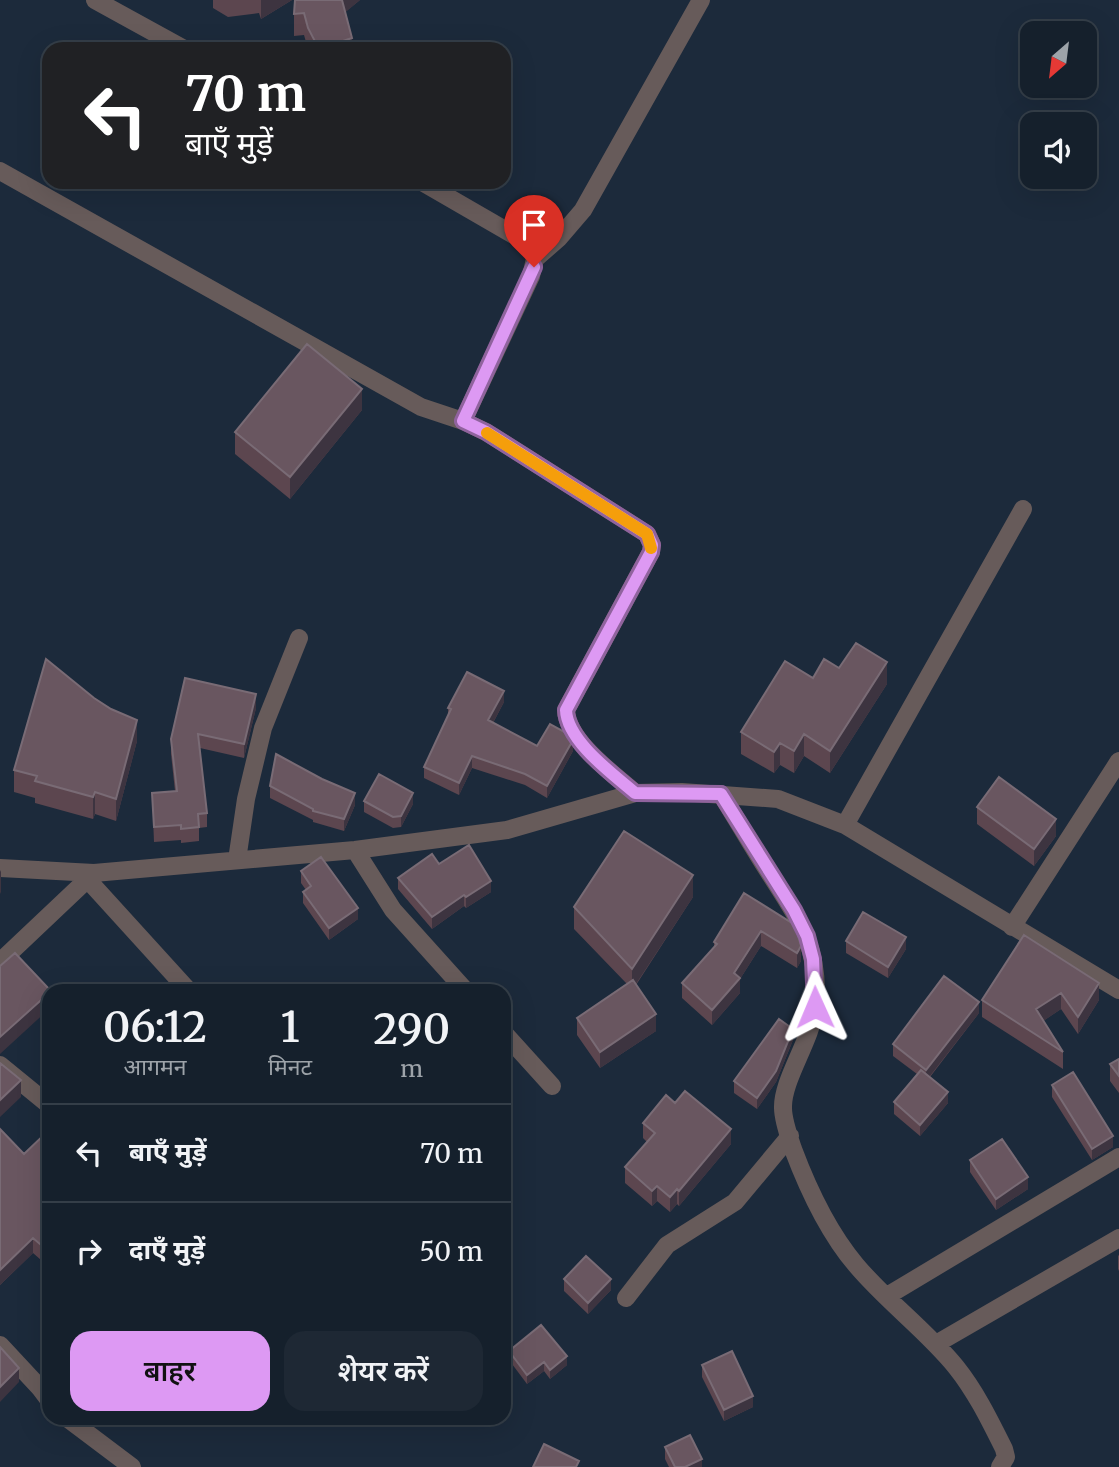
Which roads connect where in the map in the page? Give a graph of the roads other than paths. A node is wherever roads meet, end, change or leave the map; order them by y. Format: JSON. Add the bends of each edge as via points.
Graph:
{"nodes":[{"id":1,"x":96,"y":0,"type":"edge"},
{"id":2,"x":701,"y":0,"type":"edge"},
{"id":3,"x":171,"y":42,"type":"edge"},
{"id":4,"x":0,"y":171,"type":"edge"},
{"id":5,"x":434,"y":189,"type":"edge"},
{"id":6,"x":536,"y":259,"type":"junction"},
{"id":7,"x":463,"y":421,"type":"junction"},
{"id":8,"x":1023,"y":509,"type":"dead end"},
{"id":9,"x":299,"y":638,"type":"dead end"},
{"id":10,"x":1119,"y":761,"type":"edge"},
{"id":11,"x":635,"y":793,"type":"junction"},
{"id":12,"x":721,"y":794,"type":"junction"},
{"id":13,"x":845,"y":825,"type":"junction"},
{"id":14,"x":355,"y":850,"type":"junction"},
{"id":15,"x":237,"y":860,"type":"junction"},
{"id":16,"x":0,"y":868,"type":"edge"},
{"id":17,"x":91,"y":876,"type":"junction"},
{"id":18,"x":1012,"y":927,"type":"junction"},
{"id":19,"x":0,"y":962,"type":"edge"},
{"id":20,"x":182,"y":984,"type":"edge"},
{"id":21,"x":460,"y":984,"type":"edge"},
{"id":22,"x":1119,"y":990,"type":"edge"},
{"id":23,"x":511,"y":1041,"type":"edge"},
{"id":24,"x":0,"y":1065,"type":"edge"},
{"id":25,"x":552,"y":1086,"type":"dead end"},
{"id":26,"x":42,"y":1099,"type":"edge"},
{"id":27,"x":790,"y":1136,"type":"junction"},
{"id":28,"x":1119,"y":1157,"type":"edge"},
{"id":29,"x":1119,"y":1238,"type":"edge"},
{"id":30,"x":887,"y":1296,"type":"junction"},
{"id":31,"x":626,"y":1298,"type":"dead end"},
{"id":32,"x":936,"y":1344,"type":"junction"},
{"id":33,"x":0,"y":1346,"type":"edge"},
{"id":34,"x":42,"y":1391,"type":"edge"},
{"id":35,"x":75,"y":1425,"type":"edge"},
{"id":36,"x":132,"y":1467,"type":"edge"},
{"id":37,"x":1000,"y":1467,"type":"edge"}],
"edges":[{"from":1,"to":3,"type":"street"},
{"from":2,"to":6,"type":"street","via":[[583,210]]},
{"from":4,"to":7,"type":"street","via":[[421,407]]},
{"from":5,"to":6,"type":"street","via":[[519,238],[531,247]]},
{"from":6,"to":7,"type":"street"},
{"from":7,"to":11,"type":"street","via":[[650,540],[651,552],[566,710],[575,735]]},
{"from":8,"to":13,"type":"street"},
{"from":9,"to":15,"type":"street","via":[[263,728]]},
{"from":10,"to":18,"type":"street"},
{"from":11,"to":12,"type":"street"},
{"from":11,"to":14,"type":"street","via":[[508,830]]},
{"from":12,"to":13,"type":"street","via":[[778,799]]},
{"from":12,"to":27,"type":"street","via":[[794,910],[813,959],[815,1007],[782,1110]]},
{"from":13,"to":18,"type":"street"},
{"from":14,"to":15,"type":"street"},
{"from":14,"to":21,"type":"street","via":[[393,910]]},
{"from":15,"to":17,"type":"street"},
{"from":16,"to":17,"type":"street"},
{"from":17,"to":19,"type":"street"},
{"from":17,"to":20,"type":"street"},
{"from":18,"to":22,"type":"street"},
{"from":23,"to":25,"type":"street"},
{"from":24,"to":26,"type":"street"},
{"from":27,"to":30,"type":"street","via":[[810,1190],[832,1231],[854,1263]]},
{"from":27,"to":31,"type":"street","via":[[734,1202],[667,1245]]},
{"from":28,"to":30,"type":"street"},
{"from":29,"to":32,"type":"street"},
{"from":30,"to":32,"type":"street"},
{"from":32,"to":37,"type":"street","via":[[976,1394],[1004,1449],[1006,1457]]},
{"from":33,"to":34,"type":"street"},
{"from":35,"to":36,"type":"street"}]}
